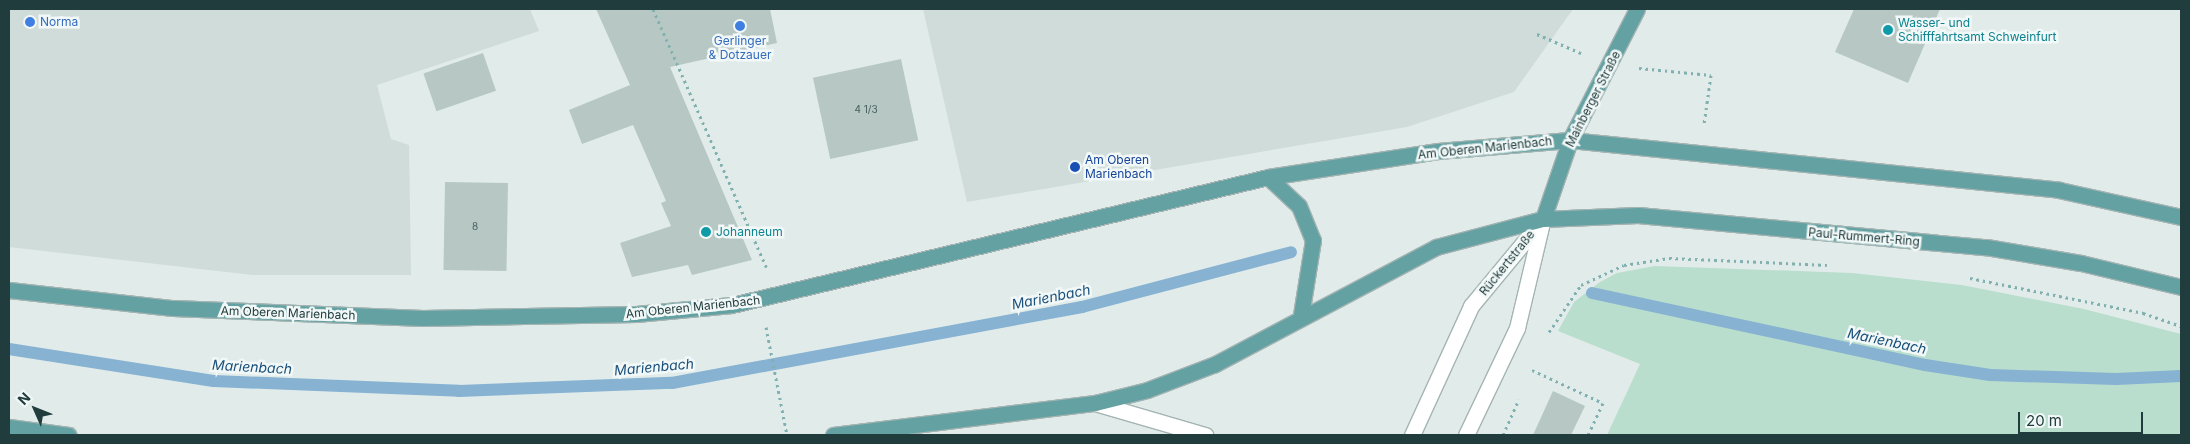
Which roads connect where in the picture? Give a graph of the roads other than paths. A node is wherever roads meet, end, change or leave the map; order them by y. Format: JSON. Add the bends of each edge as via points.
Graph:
{"nodes":[{"id":1,"x":1637,"y":9,"type":"edge"},
{"id":2,"x":1570,"y":140,"type":"junction"},
{"id":3,"x":1268,"y":177,"type":"junction"},
{"id":4,"x":2181,"y":217,"type":"edge"},
{"id":5,"x":1543,"y":218,"type":"junction"},
{"id":6,"x":2181,"y":287,"type":"edge"},
{"id":7,"x":9,"y":290,"type":"edge"},
{"id":8,"x":1301,"y":315,"type":"junction"},
{"id":9,"x":1095,"y":404,"type":"junction"},
{"id":10,"x":9,"y":427,"type":"edge"},
{"id":11,"x":68,"y":435,"type":"edge"},
{"id":12,"x":833,"y":435,"type":"edge"},
{"id":13,"x":1205,"y":435,"type":"edge"},
{"id":14,"x":1412,"y":435,"type":"edge"},
{"id":15,"x":1466,"y":435,"type":"edge"}],
"edges":[{"from":1,"to":2,"type":"main road","name":"Mainberger Straße"},
{"from":2,"to":3,"type":"main road","name":"Am Oberen Marienbach","via":[[1438,151]]},
{"from":2,"to":4,"type":"main road","via":[[2059,190]]},
{"from":2,"to":5,"type":"main road","name":"Mainberger Straße"},
{"from":3,"to":7,"type":"main road","name":"Am Oberen Marienbach","via":[[761,301],[636,314],[423,318],[173,308]]},
{"from":3,"to":8,"type":"main road","via":[[1299,206],[1313,240]]},
{"from":5,"to":6,"type":"main road","name":"Paul-Rummert-Ring","via":[[1638,215],[1986,247],[2081,263]]},
{"from":5,"to":8,"type":"main road","via":[[1436,247]]},
{"from":5,"to":14,"type":"street","name":"Rückertstraße","via":[[1472,306]]},
{"from":5,"to":15,"type":"street","name":"Rückertstraße","via":[[1516,328]]},
{"from":8,"to":9,"type":"main road","via":[[1215,364],[1147,390]]},
{"from":9,"to":12,"type":"main road"},
{"from":9,"to":13,"type":"street"},
{"from":10,"to":11,"type":"main road"}]}
